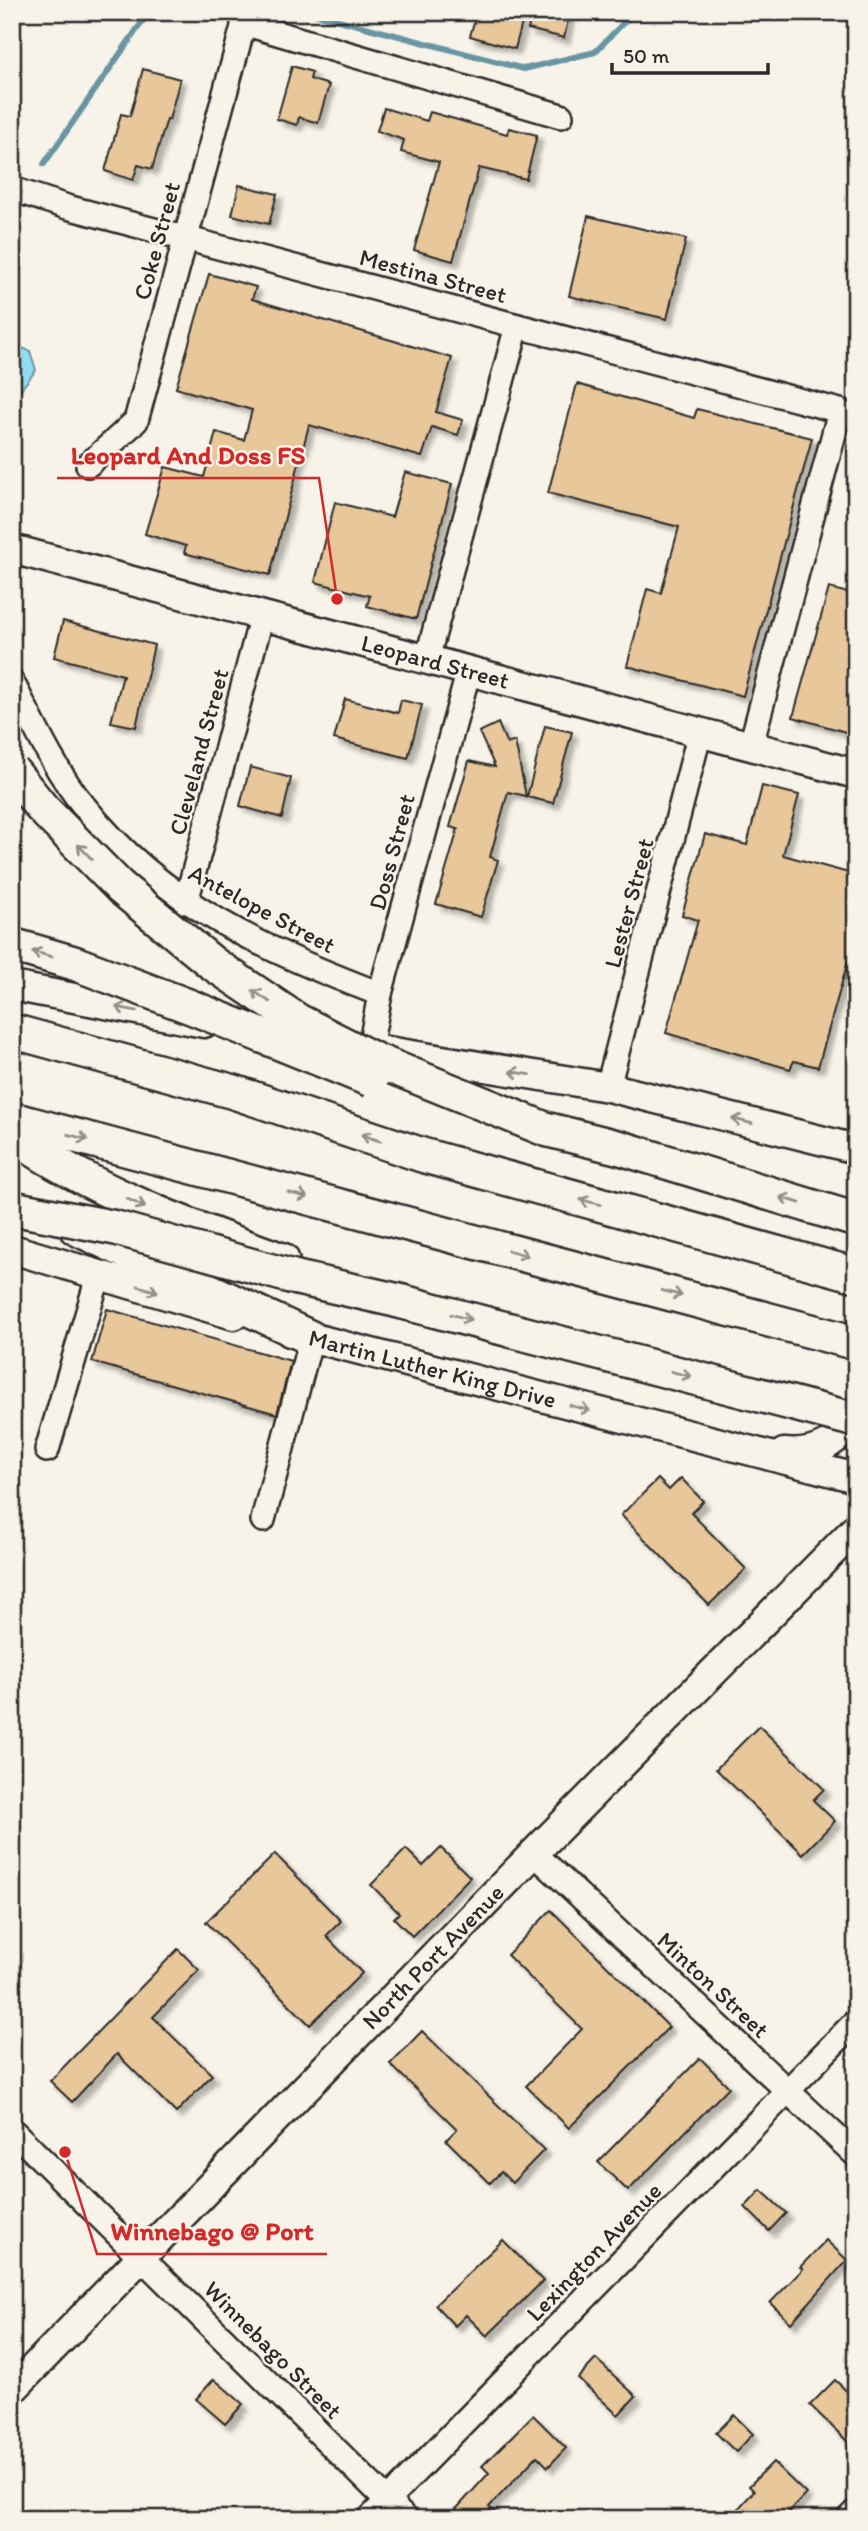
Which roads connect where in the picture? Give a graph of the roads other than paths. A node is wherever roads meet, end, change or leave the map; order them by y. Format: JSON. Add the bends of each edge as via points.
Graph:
{"nodes":[{"id":1,"x":245,"y":18,"type":"edge"},
{"id":2,"x":561,"y":116,"type":"dead end"},
{"id":3,"x":12,"y":189,"type":"edge"},
{"id":4,"x":185,"y":237,"type":"junction"},
{"id":5,"x":517,"y":326,"type":"junction"},
{"id":6,"x":88,"y":465,"type":"dead end"},
{"id":7,"x":12,"y":549,"type":"edge"},
{"id":8,"x":262,"y":615,"type":"junction"},
{"id":9,"x":427,"y":659,"type":"junction"},
{"id":10,"x":469,"y":670,"type":"junction"},
{"id":11,"x":12,"y":682,"type":"edge"},
{"id":12,"x":701,"y":732,"type":"junction"},
{"id":13,"x":751,"y":745,"type":"junction"},
{"id":14,"x":12,"y":771,"type":"edge"},
{"id":15,"x":856,"y":774,"type":"edge"},
{"id":16,"x":186,"y":902,"type":"junction"},
{"id":17,"x":12,"y":945,"type":"edge"},
{"id":18,"x":12,"y":986,"type":"edge"},
{"id":19,"x":380,"y":994,"type":"junction"},
{"id":20,"x":12,"y":1031,"type":"edge"},
{"id":21,"x":370,"y":1048,"type":"junction"},
{"id":22,"x":608,"y":1087,"type":"junction"},
{"id":23,"x":12,"y":1119,"type":"edge"},
{"id":24,"x":545,"y":1129,"type":"junction"},
{"id":25,"x":12,"y":1135,"type":"edge"},
{"id":26,"x":856,"y":1149,"type":"edge"},
{"id":27,"x":12,"y":1202,"type":"edge"},
{"id":28,"x":12,"y":1208,"type":"edge"},
{"id":29,"x":856,"y":1220,"type":"edge"},
{"id":30,"x":12,"y":1249,"type":"edge"},
{"id":31,"x":99,"y":1274,"type":"junction"},
{"id":32,"x":856,"y":1275,"type":"edge"},
{"id":33,"x":395,"y":1300,"type":"junction"},
{"id":34,"x":311,"y":1338,"type":"junction"},
{"id":35,"x":856,"y":1343,"type":"edge"},
{"id":36,"x":856,"y":1420,"type":"edge"},
{"id":37,"x":47,"y":1450,"type":"dead end"},
{"id":38,"x":749,"y":1451,"type":"junction"},
{"id":39,"x":856,"y":1478,"type":"edge"},
{"id":40,"x":263,"y":1520,"type":"dead end"},
{"id":41,"x":856,"y":1528,"type":"edge"},
{"id":42,"x":534,"y":1853,"type":"junction"},
{"id":43,"x":856,"y":2021,"type":"edge"},
{"id":44,"x":787,"y":2091,"type":"junction"},
{"id":45,"x":12,"y":2130,"type":"edge"},
{"id":46,"x":856,"y":2155,"type":"edge"},
{"id":47,"x":143,"y":2257,"type":"junction"},
{"id":48,"x":12,"y":2390,"type":"edge"},
{"id":49,"x":386,"y":2501,"type":"junction"},
{"id":50,"x":856,"y":2511,"type":"edge"},
{"id":51,"x":369,"y":2519,"type":"edge"},
{"id":52,"x":406,"y":2519,"type":"edge"},
{"id":53,"x":848,"y":2519,"type":"edge"}],
"edges":[{"from":1,"to":2,"type":"street"},
{"from":1,"to":4,"type":"street","name":"Coke Street"},
{"from":3,"to":4,"type":"street","name":"Mestina Street"},
{"from":4,"to":5,"type":"street","name":"Mestina Street"},
{"from":4,"to":6,"type":"street","name":"Coke Street","via":[[136,421]]},
{"from":5,"to":9,"type":"street"},
{"from":5,"to":13,"type":"street","name":"Mestina Street","via":[[840,411]]},
{"from":7,"to":8,"type":"main road","name":"Leopard Street"},
{"from":8,"to":9,"type":"main road","name":"Leopard Street"},
{"from":8,"to":16,"type":"street","name":"Cleveland Street"},
{"from":9,"to":10,"type":"main road","name":"Leopard Street"},
{"from":10,"to":12,"type":"main road","name":"Leopard Street"},
{"from":10,"to":19,"type":"street","name":"Doss Street"},
{"from":11,"to":16,"type":"street","name":"Antelope Street","via":[[57,767],[83,805],[116,843]]},
{"from":12,"to":13,"type":"main road","name":"Leopard Street"},
{"from":12,"to":22,"type":"street","name":"Lester Street"},
{"from":13,"to":15,"type":"main road","name":"Leopard Street"},
{"from":24,"to":14,"type":"highway","one_way":true,"bridge":true,"via":[[375,1060],[288,1014],[212,963],[120,887]]},
{"from":16,"to":19,"type":"street","name":"Antelope Street","via":[[247,937]]},
{"from":24,"to":17,"type":"highway","one_way":true,"bridge":true,"via":[[452,1108],[74,963]]},
{"from":21,"to":18,"type":"main road","one_way":true,"via":[[266,1034]]},
{"from":19,"to":21,"type":"street","name":"Doss Street"},
{"from":32,"to":20,"type":"highway","one_way":true,"via":[[422,1155],[234,1092]]},
{"from":22,"to":21,"type":"main road","one_way":true},
{"from":26,"to":22,"type":"main road","one_way":true},
{"from":23,"to":35,"type":"highway","one_way":true},
{"from":29,"to":24,"type":"highway","one_way":true,"bridge":true,"via":[[621,1147]]},
{"from":25,"to":33,"type":"highway","one_way":true,"bridge":true,"via":[[88,1180],[167,1218]]},
{"from":27,"to":34,"type":"highway","via":[[113,1244]]},
{"from":28,"to":33,"type":"highway","bridge":true,"via":[[116,1228]]},
{"from":30,"to":31,"type":"main road","name":"Martin Luther King Drive"},
{"from":31,"to":34,"type":"main road","name":"Martin Luther King Drive","one_way":true},
{"from":31,"to":37,"type":"street"},
{"from":33,"to":36,"type":"highway","one_way":true,"bridge":true},
{"from":34,"to":38,"type":"main road","name":"Martin Luther King Drive","one_way":true},
{"from":34,"to":40,"type":"street"},
{"from":36,"to":38,"type":"main road","via":[[815,1452]]},
{"from":38,"to":39,"type":"main road","name":"Martin Luther King Drive"},
{"from":41,"to":42,"type":"main road","name":"North Port Avenue"},
{"from":42,"to":44,"type":"street","name":"Minton Street"},
{"from":42,"to":47,"type":"main road","name":"North Port Avenue"},
{"from":43,"to":44,"type":"street","name":"Lexington Avenue"},
{"from":44,"to":46,"type":"street","name":"Minton Street"},
{"from":44,"to":49,"type":"street","name":"Lexington Avenue"},
{"from":45,"to":47,"type":"street","name":"Winnebago Street"},
{"from":47,"to":48,"type":"main road","name":"North Port Avenue"},
{"from":47,"to":49,"type":"street","name":"Winnebago Street"},
{"from":49,"to":51,"type":"street","name":"Lexington Avenue"},
{"from":49,"to":52,"type":"street","name":"Winnebago Street"},
{"from":50,"to":53,"type":"street"}]}
